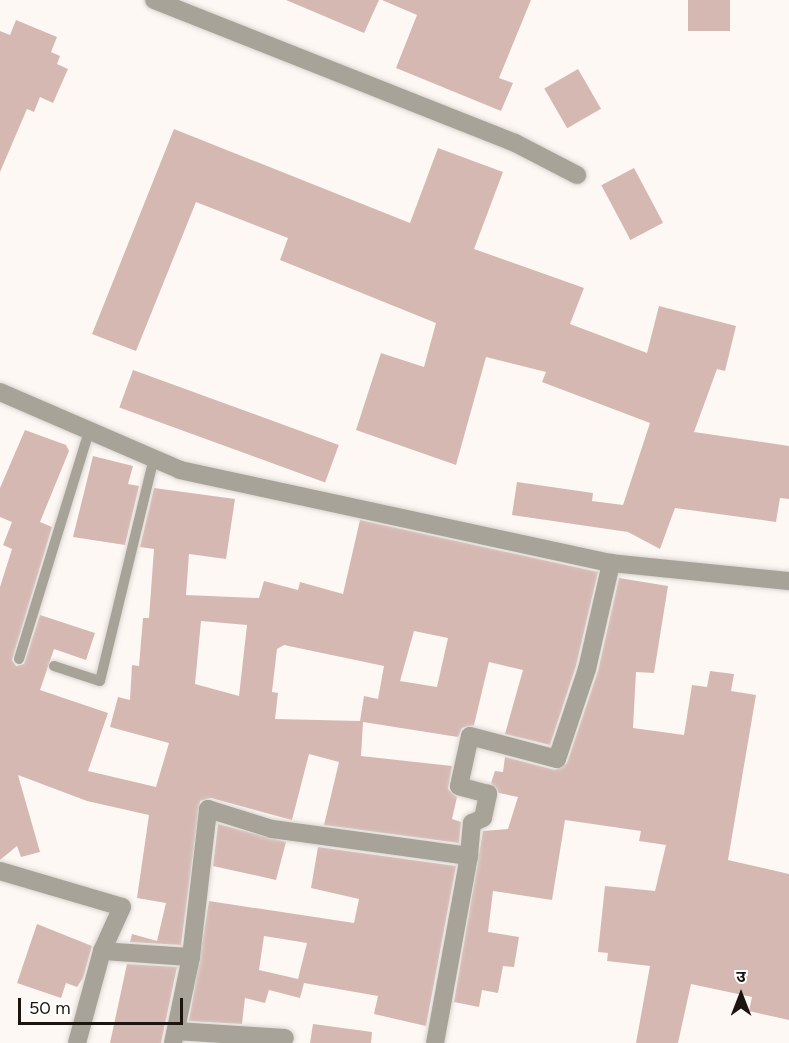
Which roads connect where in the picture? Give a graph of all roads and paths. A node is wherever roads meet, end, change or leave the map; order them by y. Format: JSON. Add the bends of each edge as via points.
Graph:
{"nodes":[{"id":1,"x":154,"y":0,"type":"edge"},
{"id":2,"x":577,"y":175,"type":"dead end"},
{"id":3,"x":0,"y":392,"type":"edge"},
{"id":4,"x":89,"y":431,"type":"junction"},
{"id":5,"x":154,"y":457,"type":"junction"},
{"id":6,"x":611,"y":563,"type":"junction"},
{"id":7,"x":789,"y":581,"type":"edge"},
{"id":8,"x":19,"y":659,"type":"dead end"},
{"id":9,"x":54,"y":666,"type":"dead end"},
{"id":10,"x":469,"y":856,"type":"junction"},
{"id":11,"x":0,"y":871,"type":"edge"},
{"id":12,"x":102,"y":951,"type":"junction"},
{"id":13,"x":190,"y":957,"type":"junction"},
{"id":14,"x":174,"y":1037,"type":"edge"},
{"id":15,"x":285,"y":1038,"type":"dead end"},
{"id":16,"x":77,"y":1043,"type":"edge"},
{"id":17,"x":435,"y":1043,"type":"edge"}],
"edges":[{"from":1,"to":2,"type":"street","via":[[514,143]]},
{"from":3,"to":4,"type":"street"},
{"from":4,"to":5,"type":"street"},
{"from":4,"to":8,"type":"lane"},
{"from":5,"to":6,"type":"street","via":[[190,473]]},
{"from":5,"to":9,"type":"lane","via":[[100,681]]},
{"from":6,"to":7,"type":"street"},
{"from":6,"to":10,"type":"street","via":[[587,669],[557,759],[470,736],[459,786],[488,794],[483,818],[472,823]]},
{"from":10,"to":13,"type":"street","via":[[272,829],[208,809]]},
{"from":10,"to":17,"type":"street"},
{"from":11,"to":12,"type":"street","via":[[122,908]]},
{"from":12,"to":13,"type":"street"},
{"from":12,"to":16,"type":"street"},
{"from":13,"to":14,"type":"street"},
{"from":14,"to":15,"type":"street"}]}
